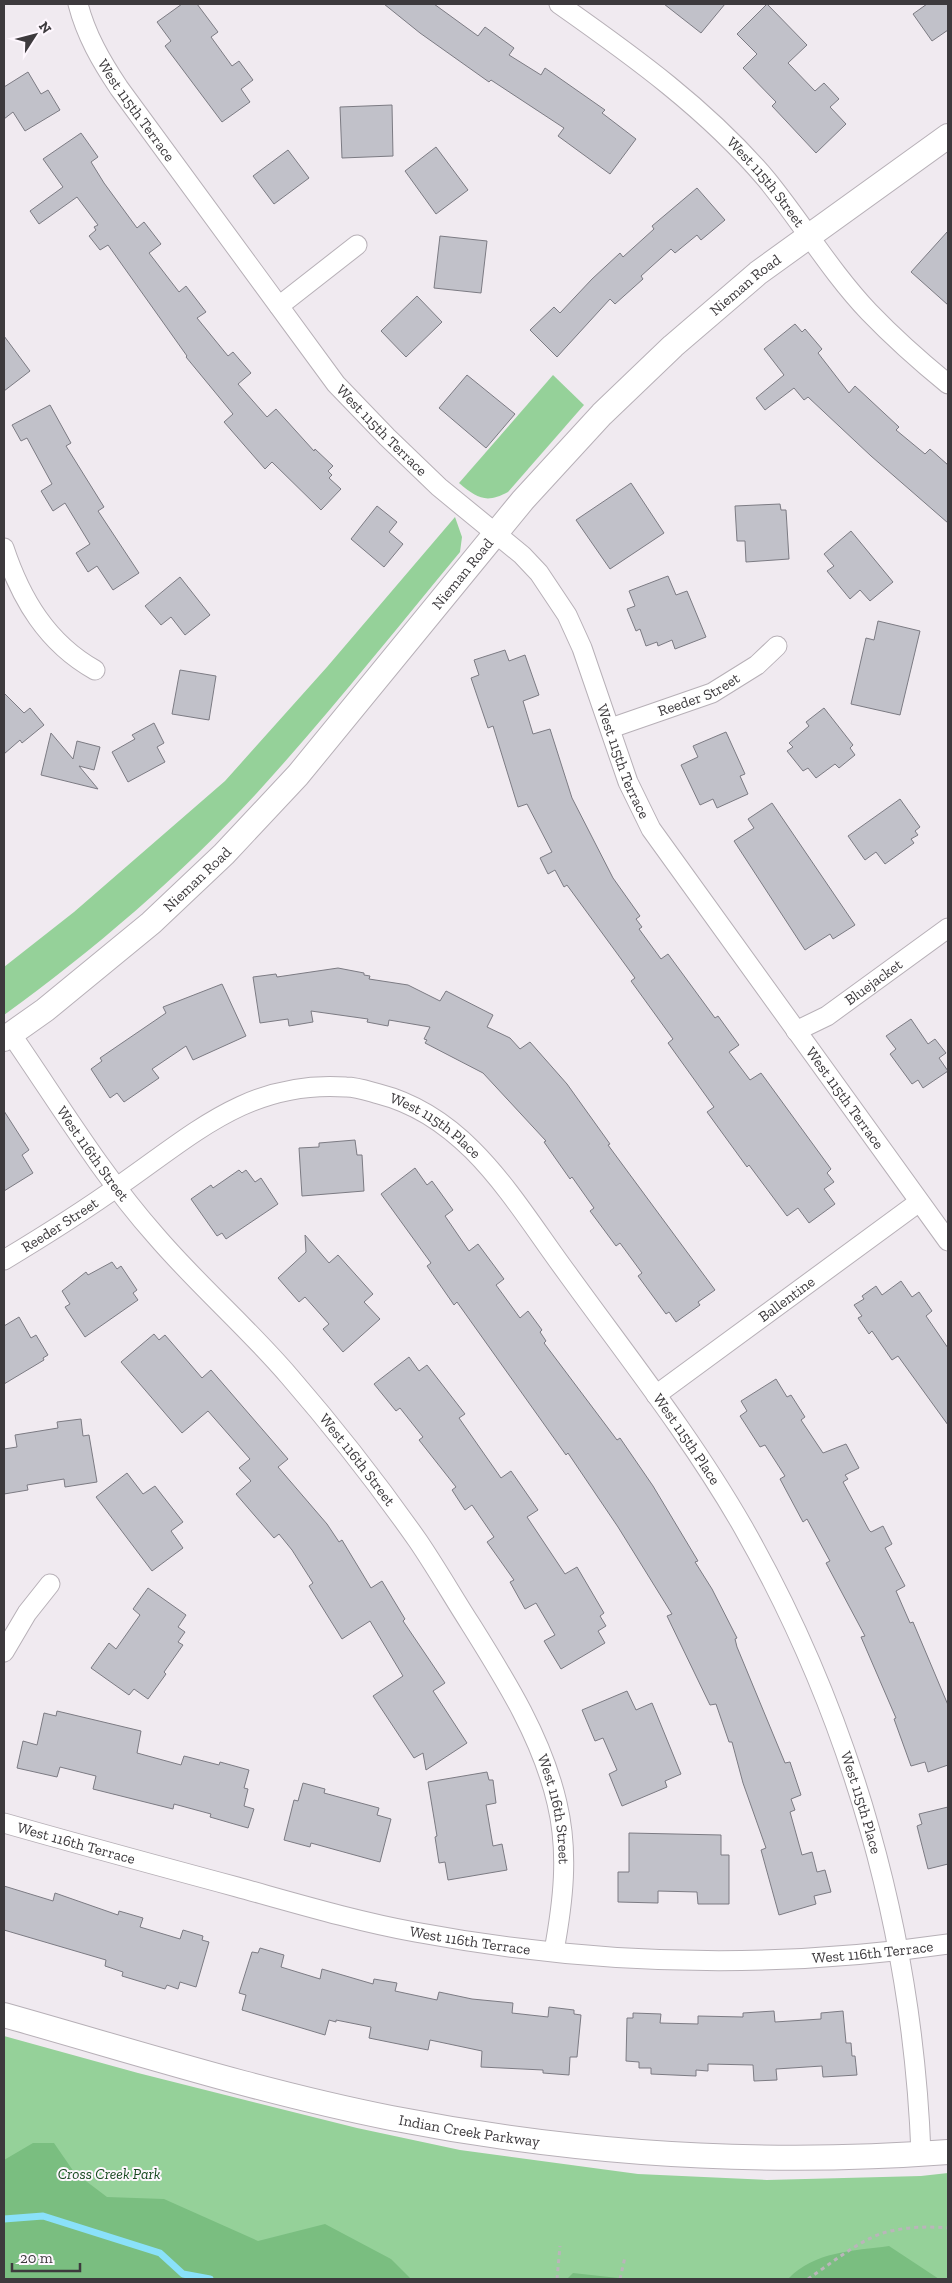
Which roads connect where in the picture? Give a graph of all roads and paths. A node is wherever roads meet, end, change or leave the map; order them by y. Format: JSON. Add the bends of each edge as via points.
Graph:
{"nodes":[{"id":1,"x":78,"y":4,"type":"edge"},
{"id":2,"x":559,"y":4,"type":"edge"},
{"id":3,"x":948,"y":136,"type":"edge"},
{"id":4,"x":809,"y":235,"type":"junction"},
{"id":5,"x":357,"y":245,"type":"dead end"},
{"id":6,"x":279,"y":306,"type":"junction"},
{"id":7,"x":948,"y":384,"type":"edge"},
{"id":8,"x":496,"y":534,"type":"junction"},
{"id":9,"x":4,"y":548,"type":"edge"},
{"id":10,"x":777,"y":646,"type":"dead end"},
{"id":11,"x":95,"y":670,"type":"dead end"},
{"id":12,"x":611,"y":728,"type":"junction"},
{"id":13,"x":948,"y":928,"type":"edge"},
{"id":14,"x":796,"y":1031,"type":"junction"},
{"id":15,"x":7,"y":1037,"type":"edge"},
{"id":16,"x":116,"y":1188,"type":"junction"},
{"id":17,"x":919,"y":1202,"type":"junction"},
{"id":18,"x":948,"y":1242,"type":"edge"},
{"id":19,"x":4,"y":1260,"type":"edge"},
{"id":20,"x":656,"y":1395,"type":"junction"},
{"id":21,"x":50,"y":1584,"type":"dead end"},
{"id":22,"x":4,"y":1652,"type":"edge"},
{"id":23,"x":4,"y":1824,"type":"edge"},
{"id":24,"x":948,"y":1944,"type":"edge"},
{"id":25,"x":554,"y":1951,"type":"junction"},
{"id":26,"x":898,"y":1952,"type":"junction"},
{"id":27,"x":4,"y":2015,"type":"edge"},
{"id":28,"x":948,"y":2152,"type":"edge"},
{"id":29,"x":921,"y":2154,"type":"junction"},
{"id":30,"x":948,"y":2228,"type":"edge"},
{"id":31,"x":560,"y":2246,"type":"dead end"},
{"id":32,"x":625,"y":2257,"type":"dead end"},
{"id":33,"x":557,"y":2279,"type":"edge"},
{"id":34,"x":620,"y":2279,"type":"edge"},
{"id":35,"x":808,"y":2279,"type":"edge"}],
"edges":[{"from":1,"to":6,"type":"street","name":"West 115th Terrace","via":[[83,24],[98,56]]},
{"from":2,"to":4,"type":"street","name":"West 115th Street","via":[[667,83],[718,128],[766,180]]},
{"from":3,"to":4,"type":"street","name":"Nieman Road"},
{"from":4,"to":7,"type":"street","name":"West 115th Street","via":[[869,312]]},
{"from":4,"to":8,"type":"street","name":"Nieman Road","via":[[758,273],[666,353],[560,458]]},
{"from":5,"to":6,"type":"street"},
{"from":6,"to":8,"type":"street","name":"West 115th Terrace","via":[[336,384],[439,487]]},
{"from":8,"to":12,"type":"street","name":"West 115th Terrace","via":[[539,573],[567,615]]},
{"from":8,"to":15,"type":"street","name":"Nieman Road","via":[[298,775],[224,854],[151,923]]},
{"from":9,"to":11,"type":"street","via":[[21,590],[41,624],[74,659]]},
{"from":10,"to":12,"type":"street","name":"Reeder Street","via":[[757,665],[712,693]]},
{"from":12,"to":14,"type":"street","name":"West 115th Terrace","via":[[628,782],[651,829]]},
{"from":13,"to":14,"type":"street","name":"Bluejacket","via":[[827,1016]]},
{"from":14,"to":17,"type":"street","name":"West 115th Terrace"},
{"from":15,"to":16,"type":"street","name":"West 116th Street"},
{"from":16,"to":19,"type":"street","name":"Reeder Street"},
{"from":16,"to":20,"type":"street","name":"West 115th Place","via":[[215,1118],[273,1092],[312,1086],[351,1087],[400,1099],[436,1118],[482,1158]]},
{"from":16,"to":25,"type":"street","name":"West 116th Street","via":[[186,1270],[287,1374],[358,1459],[419,1543],[498,1668],[544,1759],[558,1805],[564,1853],[563,1901]]},
{"from":17,"to":18,"type":"street","name":"West 115th Terrace"},
{"from":17,"to":20,"type":"street","name":"Ballentine"},
{"from":20,"to":26,"type":"street","name":"West 115th Place","via":[[742,1524],[790,1615],[824,1695],[858,1790],[888,1899]]},
{"from":21,"to":22,"type":"street","via":[[27,1613]]},
{"from":23,"to":25,"type":"street","name":"West 116th Terrace","via":[[281,1900],[413,1932]]},
{"from":24,"to":26,"type":"street","name":"West 116th Terrace"},
{"from":25,"to":26,"type":"street","name":"West 116th Terrace","via":[[675,1962],[787,1960]]},
{"from":26,"to":29,"type":"street","name":"West 115th Place","via":[[905,1979],[920,2104]]},
{"from":27,"to":29,"type":"street","name":"Indian Creek Parkway","via":[[307,2099],[500,2138],[599,2149],[735,2158],[853,2158]]},
{"from":28,"to":29,"type":"street","name":"Indian Creek Parkway"},
{"from":30,"to":35,"type":"path","via":[[925,2226],[880,2234]]},
{"from":31,"to":33,"type":"path"},
{"from":32,"to":34,"type":"path"}]}
